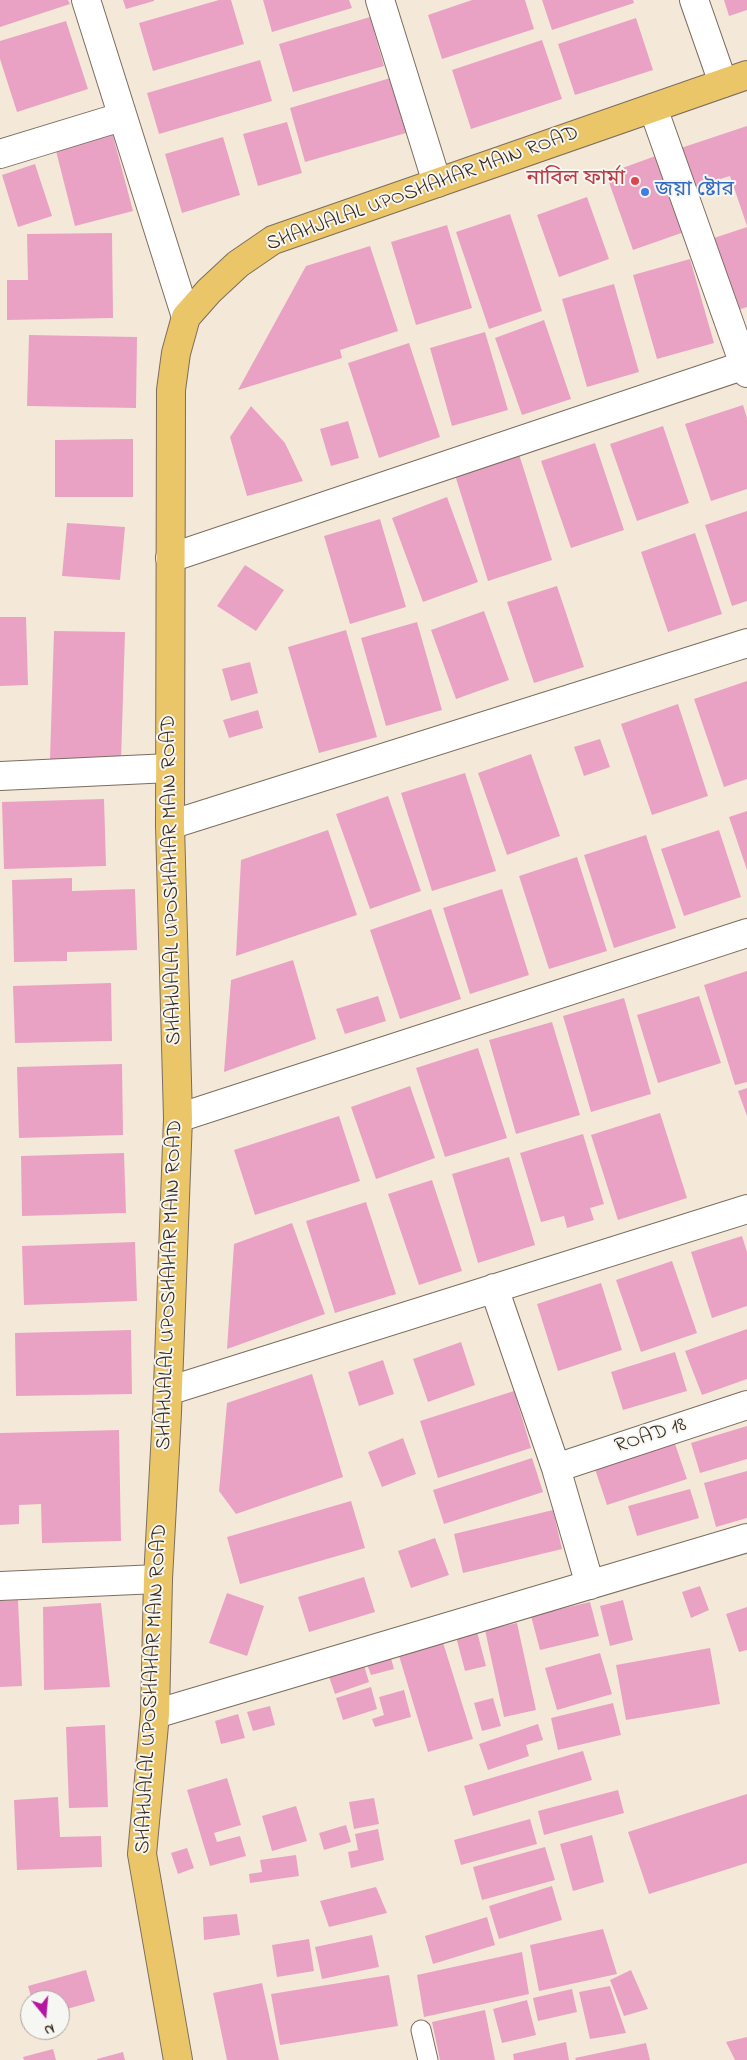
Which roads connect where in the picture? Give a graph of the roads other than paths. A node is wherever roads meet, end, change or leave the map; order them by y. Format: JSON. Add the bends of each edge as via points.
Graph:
{"nodes":[{"id":1,"x":86,"y":0,"type":"edge"},
{"id":2,"x":380,"y":0,"type":"edge"},
{"id":3,"x":694,"y":0,"type":"edge"},
{"id":4,"x":735,"y":79,"type":"edge"},
{"id":5,"x":653,"y":108,"type":"junction"},
{"id":6,"x":122,"y":118,"type":"junction"},
{"id":7,"x":0,"y":154,"type":"edge"},
{"id":8,"x":437,"y":183,"type":"junction"},
{"id":9,"x":186,"y":317,"type":"junction"},
{"id":10,"x":746,"y":369,"type":"edge"},
{"id":11,"x":170,"y":558,"type":"junction"},
{"id":12,"x":747,"y":643,"type":"edge"},
{"id":13,"x":170,"y":768,"type":"junction"},
{"id":14,"x":0,"y":776,"type":"edge"},
{"id":15,"x":170,"y":825,"type":"junction"},
{"id":16,"x":747,"y":933,"type":"edge"},
{"id":17,"x":178,"y":1118,"type":"junction"},
{"id":18,"x":747,"y":1209,"type":"edge"},
{"id":19,"x":494,"y":1288,"type":"junction"},
{"id":20,"x":168,"y":1391,"type":"junction"},
{"id":21,"x":747,"y":1405,"type":"edge"},
{"id":22,"x":556,"y":1468,"type":"junction"},
{"id":23,"x":747,"y":1538,"type":"edge"},
{"id":24,"x":158,"y":1579,"type":"junction"},
{"id":25,"x":590,"y":1585,"type":"junction"},
{"id":26,"x":0,"y":1586,"type":"edge"},
{"id":27,"x":155,"y":1714,"type":"junction"},
{"id":28,"x":421,"y":2030,"type":"dead end"},
{"id":29,"x":178,"y":2060,"type":"edge"},
{"id":30,"x":428,"y":2060,"type":"edge"}],
"edges":[{"from":1,"to":6,"type":"street"},
{"from":2,"to":8,"type":"street"},
{"from":3,"to":4,"type":"street"},
{"from":4,"to":5,"type":"main road","name":"SHAHJALAL UPOSHAHAR MAIN ROAD"},
{"from":5,"to":8,"type":"main road","name":"SHAHJALAL UPOSHAHAR MAIN ROAD"},
{"from":5,"to":10,"type":"street"},
{"from":6,"to":7,"type":"street"},
{"from":6,"to":9,"type":"street"},
{"from":8,"to":9,"type":"main road","name":"SHAHJALAL UPOSHAHAR MAIN ROAD","via":[[273,240],[238,264]]},
{"from":9,"to":11,"type":"main road","name":"SHAHJALAL UPOSHAHAR MAIN ROAD","via":[[176,353],[171,390]]},
{"from":10,"to":11,"type":"street"},
{"from":11,"to":13,"type":"main road","name":"SHAHJALAL UPOSHAHAR MAIN ROAD"},
{"from":12,"to":15,"type":"street"},
{"from":13,"to":14,"type":"street"},
{"from":13,"to":15,"type":"main road","name":"SHAHJALAL UPOSHAHAR MAIN ROAD"},
{"from":15,"to":17,"type":"main road","name":"SHAHJALAL UPOSHAHAR MAIN ROAD"},
{"from":16,"to":17,"type":"street"},
{"from":17,"to":20,"type":"main road","name":"SHAHJALAL UPOSHAHAR MAIN ROAD"},
{"from":18,"to":19,"type":"street"},
{"from":19,"to":20,"type":"street"},
{"from":19,"to":22,"type":"street"},
{"from":20,"to":24,"type":"main road","name":"SHAHJALAL UPOSHAHAR MAIN ROAD"},
{"from":21,"to":22,"type":"street","name":"ROAD 18"},
{"from":22,"to":25,"type":"street"},
{"from":23,"to":25,"type":"street"},
{"from":24,"to":26,"type":"street"},
{"from":24,"to":27,"type":"main road","name":"SHAHJALAL UPOSHAHAR MAIN ROAD"},
{"from":25,"to":27,"type":"street"},
{"from":27,"to":29,"type":"main road","name":"SHAHJALAL UPOSHAHAR MAIN ROAD","via":[[142,1854]]},
{"from":28,"to":30,"type":"lane"}]}
